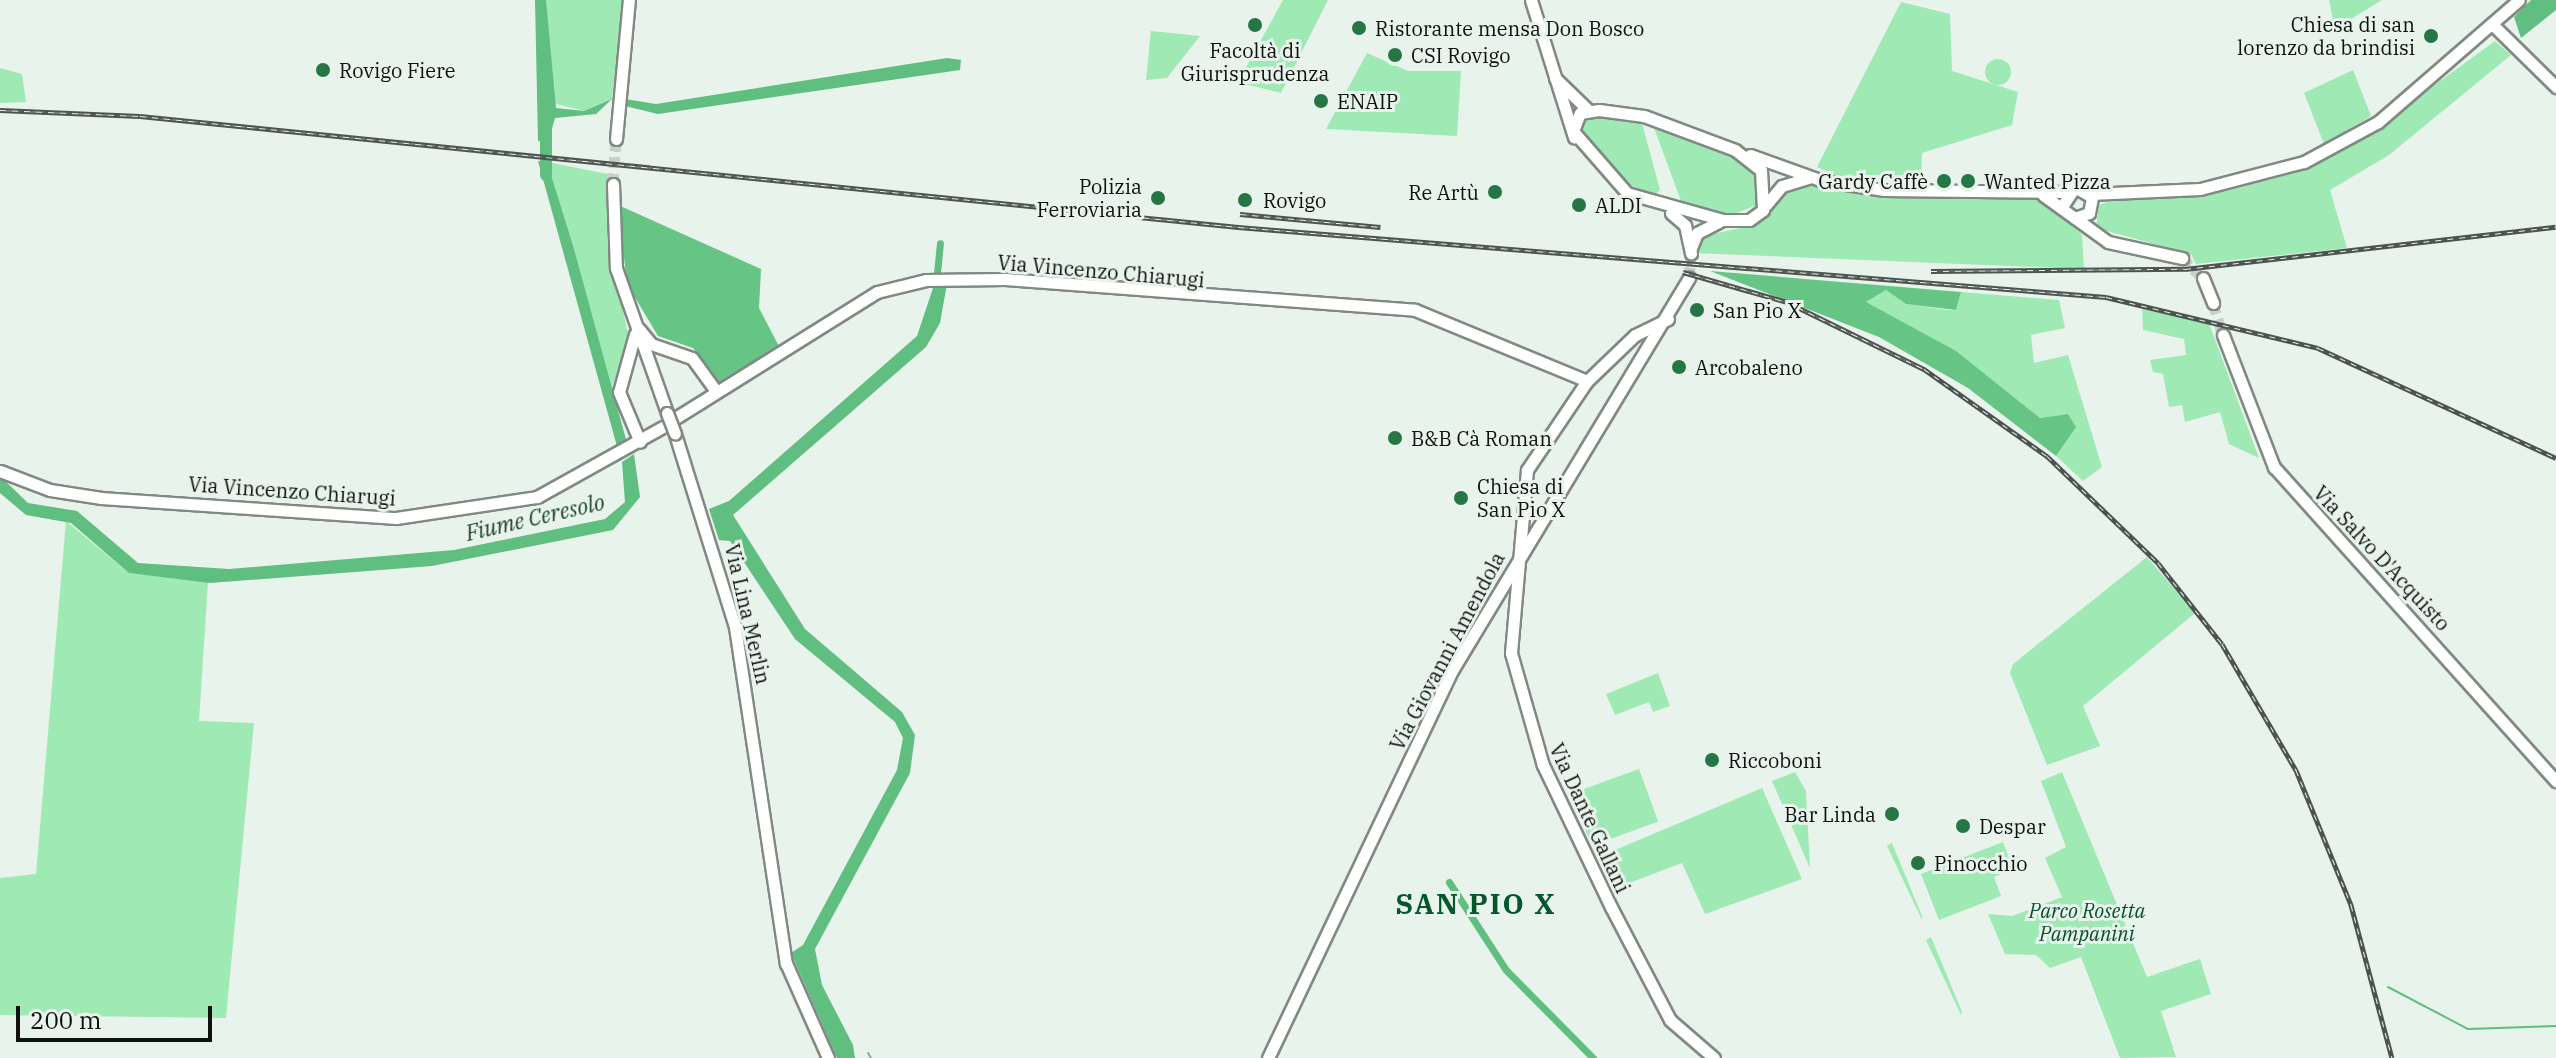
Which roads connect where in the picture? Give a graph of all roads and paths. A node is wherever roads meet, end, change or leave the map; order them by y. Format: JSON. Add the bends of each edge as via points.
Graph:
{"nodes":[{"id":1,"x":629,"y":0,"type":"edge"},
{"id":2,"x":1531,"y":0,"type":"edge"},
{"id":3,"x":2519,"y":0,"type":"edge"},
{"id":4,"x":2504,"y":14,"type":"junction"},
{"id":5,"x":2492,"y":24,"type":"junction"},
{"id":6,"x":2479,"y":35,"type":"junction"},
{"id":7,"x":2505,"y":40,"type":"junction"},
{"id":8,"x":1551,"y":71,"type":"junction"},
{"id":9,"x":2556,"y":87,"type":"edge"},
{"id":10,"x":1588,"y":110,"type":"junction"},
{"id":11,"x":616,"y":139,"type":"tunnel mouth"},
{"id":12,"x":1577,"y":140,"type":"junction"},
{"id":13,"x":1735,"y":150,"type":"junction"},
{"id":14,"x":1811,"y":177,"type":"junction"},
{"id":15,"x":613,"y":184,"type":"tunnel mouth"},
{"id":16,"x":2066,"y":192,"type":"junction"},
{"id":17,"x":2041,"y":195,"type":"junction"},
{"id":18,"x":2090,"y":204,"type":"junction"},
{"id":19,"x":2062,"y":206,"type":"junction"},
{"id":20,"x":1666,"y":210,"type":"junction"},
{"id":21,"x":1763,"y":210,"type":"junction"},
{"id":22,"x":2075,"y":218,"type":"junction"},
{"id":23,"x":1723,"y":220,"type":"junction"},
{"id":24,"x":2100,"y":239,"type":"junction"},
{"id":25,"x":2182,"y":258,"type":"tunnel mouth"},
{"id":26,"x":1689,"y":278,"type":"tunnel mouth"},
{"id":27,"x":2203,"y":278,"type":"tunnel mouth"},
{"id":28,"x":2213,"y":303,"type":"tunnel mouth"},
{"id":29,"x":632,"y":318,"type":"junction"},
{"id":30,"x":1668,"y":319,"type":"junction"},
{"id":31,"x":2223,"y":335,"type":"tunnel mouth"},
{"id":32,"x":674,"y":351,"type":"junction"},
{"id":33,"x":623,"y":378,"type":"junction"},
{"id":34,"x":1587,"y":381,"type":"junction"},
{"id":35,"x":655,"y":383,"type":"junction"},
{"id":36,"x":716,"y":391,"type":"junction"},
{"id":37,"x":672,"y":415,"type":"junction"},
{"id":38,"x":663,"y":427,"type":"dead end"},
{"id":39,"x":640,"y":442,"type":"junction"},
{"id":40,"x":0,"y":471,"type":"edge"},
{"id":41,"x":1515,"y":561,"type":"junction"},
{"id":42,"x":2556,"y":781,"type":"edge"},
{"id":43,"x":828,"y":1058,"type":"edge"},
{"id":44,"x":1268,"y":1058,"type":"edge"},
{"id":45,"x":1714,"y":1058,"type":"edge"}],
"edges":[{"from":1,"to":11,"type":"main road"},
{"from":2,"to":8,"type":"main road"},
{"from":3,"to":4,"type":"main road"},
{"from":4,"to":5,"type":"main road"},
{"from":4,"to":7,"type":"main road"},
{"from":5,"to":6,"type":"main road"},
{"from":5,"to":7,"type":"main road"},
{"from":6,"to":7,"type":"main road"},
{"from":6,"to":18,"type":"main road","via":[[2378,122],[2304,162],[2234,184],[2109,195]]},
{"from":7,"to":9,"type":"main road"},
{"from":8,"to":10,"type":"main road"},
{"from":8,"to":12,"type":"main road","via":[[1567,132]]},
{"from":10,"to":12,"type":"main road","via":[[1574,125]]},
{"from":10,"to":13,"type":"main road","via":[[1644,116]]},
{"from":12,"to":20,"type":"main road","via":[[1614,184]]},
{"from":13,"to":14,"type":"main road"},
{"from":13,"to":21,"type":"main road","via":[[1761,170]]},
{"from":14,"to":17,"type":"main road","via":[[1884,190]]},
{"from":14,"to":21,"type":"main road","via":[[1782,186]]},
{"from":15,"to":29,"type":"main road","name":"Via Lina Merlin","via":[[611,237]]},
{"from":16,"to":17,"type":"main road"},
{"from":16,"to":18,"type":"main road","via":[[2078,187]]},
{"from":16,"to":19,"type":"main road"},
{"from":17,"to":19,"type":"main road"},
{"from":18,"to":22,"type":"main road"},
{"from":18,"to":24,"type":"main road"},
{"from":19,"to":22,"type":"main road"},
{"from":20,"to":23,"type":"main road"},
{"from":20,"to":23,"type":"main road","via":[[1685,225],[1691,251],[1706,226]]},
{"from":21,"to":23,"type":"main road","via":[[1749,220]]},
{"from":22,"to":24,"type":"main road"},
{"from":24,"to":25,"type":"main road"},
{"from":26,"to":30,"type":"main road","name":"Via Giovanni Amendola"},
{"from":27,"to":28,"type":"main road"},
{"from":29,"to":32,"type":"main road","via":[[651,344]]},
{"from":29,"to":33,"type":"main road","via":[[635,346]]},
{"from":29,"to":35,"type":"main road","name":"Via Lina Merlin"},
{"from":30,"to":34,"type":"main road","via":[[1635,335]]},
{"from":30,"to":41,"type":"main road","name":"Via Giovanni Amendola"},
{"from":31,"to":42,"type":"main road","name":"Via Salvo D'Acquisto","via":[[2274,467]]},
{"from":32,"to":35,"type":"main road","via":[[660,359]]},
{"from":32,"to":36,"type":"main road","via":[[692,358]]},
{"from":33,"to":35,"type":"main road","via":[[637,372]]},
{"from":33,"to":39,"type":"main road","via":[[619,392]]},
{"from":34,"to":36,"type":"main road","name":"Via Vincenzo Chiarugi","via":[[1415,310],[1005,279],[926,280],[877,292],[769,366]]},
{"from":34,"to":41,"type":"main road","via":[[1527,470]]},
{"from":35,"to":37,"type":"main road","name":"Via Lina Merlin"},
{"from":36,"to":37,"type":"main road","name":"Via Vincenzo Chiarugi"},
{"from":37,"to":43,"type":"main road","name":"Via Lina Merlin","bridge":true,"via":[[735,627],[786,963]]},
{"from":38,"to":39,"type":"main road","name":"Via Vincenzo Chiarugi"},
{"from":39,"to":40,"type":"main road","name":"Via Vincenzo Chiarugi","via":[[537,497],[396,518],[101,498],[50,490]]},
{"from":41,"to":44,"type":"main road","name":"Via Giovanni Amendola","via":[[1395,788]]},
{"from":41,"to":45,"type":"main road","name":"Via Dante Gallani","via":[[1513,665],[1543,765],[1670,1020]]}]}
